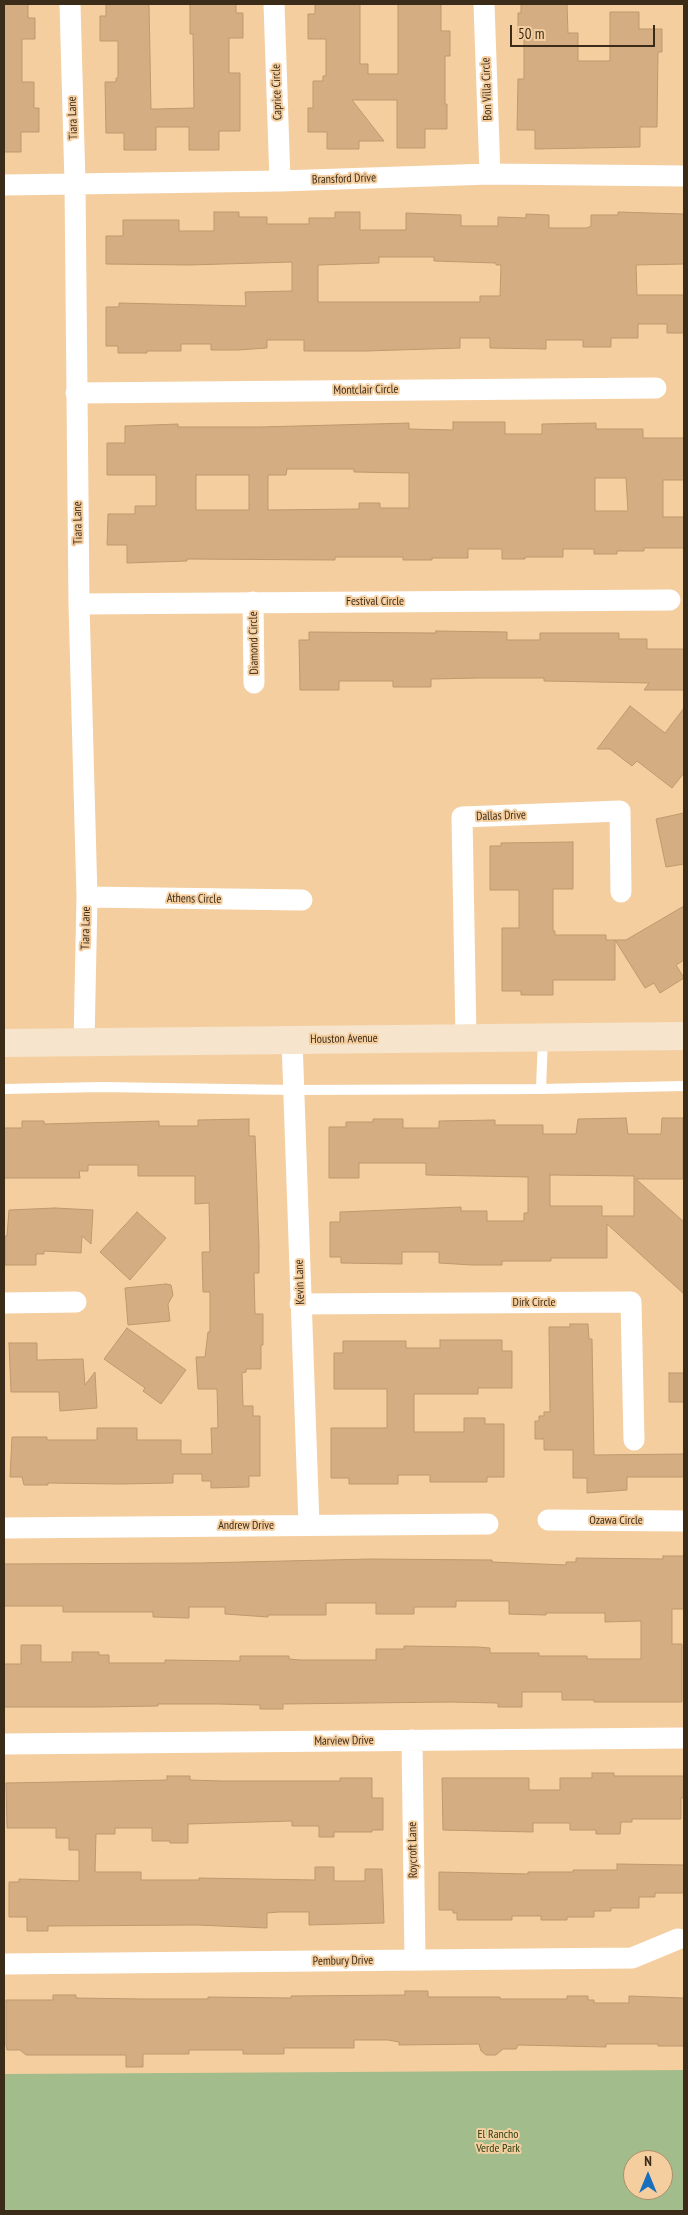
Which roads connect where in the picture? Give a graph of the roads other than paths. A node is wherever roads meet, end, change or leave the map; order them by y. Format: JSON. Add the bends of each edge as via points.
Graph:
{"nodes":[{"id":1,"x":70,"y":4,"type":"edge"},
{"id":2,"x":274,"y":4,"type":"edge"},
{"id":3,"x":484,"y":4,"type":"edge"},
{"id":4,"x":490,"y":174,"type":"junction"},
{"id":5,"x":684,"y":176,"type":"edge"},
{"id":6,"x":280,"y":181,"type":"junction"},
{"id":7,"x":75,"y":183,"type":"junction"},
{"id":8,"x":4,"y":185,"type":"edge"},
{"id":9,"x":656,"y":388,"type":"dead end"},
{"id":10,"x":76,"y":393,"type":"junction"},
{"id":11,"x":670,"y":600,"type":"dead end"},
{"id":12,"x":253,"y":602,"type":"junction"},
{"id":13,"x":79,"y":604,"type":"junction"},
{"id":14,"x":254,"y":683,"type":"dead end"},
{"id":15,"x":621,"y":892,"type":"dead end"},
{"id":16,"x":87,"y":897,"type":"junction"},
{"id":17,"x":302,"y":900,"type":"dead end"},
{"id":18,"x":684,"y":1036,"type":"edge"},
{"id":19,"x":543,"y":1037,"type":"junction"},
{"id":20,"x":466,"y":1038,"type":"junction"},
{"id":21,"x":292,"y":1040,"type":"junction"},
{"id":22,"x":4,"y":1042,"type":"edge"},
{"id":23,"x":84,"y":1042,"type":"junction"},
{"id":24,"x":684,"y":1086,"type":"edge"},
{"id":25,"x":4,"y":1089,"type":"edge"},
{"id":26,"x":541,"y":1089,"type":"junction"},
{"id":27,"x":293,"y":1090,"type":"junction"},
{"id":28,"x":76,"y":1302,"type":"dead end"},
{"id":29,"x":4,"y":1303,"type":"edge"},
{"id":30,"x":300,"y":1304,"type":"junction"},
{"id":31,"x":634,"y":1440,"type":"dead end"},
{"id":32,"x":548,"y":1520,"type":"dead end"},
{"id":33,"x":684,"y":1521,"type":"edge"},
{"id":34,"x":488,"y":1524,"type":"dead end"},
{"id":35,"x":309,"y":1525,"type":"junction"},
{"id":36,"x":4,"y":1528,"type":"edge"},
{"id":37,"x":684,"y":1738,"type":"edge"},
{"id":38,"x":412,"y":1740,"type":"junction"},
{"id":39,"x":4,"y":1744,"type":"edge"},
{"id":40,"x":678,"y":1939,"type":"dead end"},
{"id":41,"x":415,"y":1960,"type":"junction"},
{"id":42,"x":4,"y":1964,"type":"edge"}],
"edges":[{"from":1,"to":7,"type":"street","name":"Tiara Lane"},
{"from":2,"to":6,"type":"street","name":"Caprice Circle"},
{"from":3,"to":4,"type":"street","name":"Bon Villa Circle"},
{"from":4,"to":5,"type":"street","name":"Bransford Drive"},
{"from":4,"to":6,"type":"street","name":"Bransford Drive"},
{"from":6,"to":7,"type":"street","name":"Bransford Drive"},
{"from":7,"to":8,"type":"street","name":"Bransford Drive"},
{"from":7,"to":10,"type":"street","name":"Tiara Lane"},
{"from":9,"to":10,"type":"street","name":"Montclair Circle"},
{"from":10,"to":13,"type":"street","name":"Tiara Lane"},
{"from":11,"to":12,"type":"street","name":"Festival Circle"},
{"from":12,"to":13,"type":"street","name":"Festival Circle"},
{"from":12,"to":14,"type":"street","name":"Diamond Circle"},
{"from":13,"to":16,"type":"street","name":"Tiara Lane"},
{"from":15,"to":20,"type":"street","name":"Dallas Drive","via":[[620,811],[462,817]]},
{"from":16,"to":17,"type":"street","name":"Athens Circle"},
{"from":16,"to":23,"type":"street","name":"Tiara Lane"},
{"from":18,"to":19,"type":"street","name":"Houston Avenue"},
{"from":19,"to":20,"type":"street","name":"Houston Avenue"},
{"from":19,"to":26,"type":"lane"},
{"from":20,"to":21,"type":"street","name":"Houston Avenue"},
{"from":21,"to":23,"type":"street","name":"Houston Avenue"},
{"from":21,"to":27,"type":"street","name":"Kevin Lane"},
{"from":22,"to":23,"type":"street","name":"Houston Avenue"},
{"from":24,"to":26,"type":"lane"},
{"from":25,"to":27,"type":"lane"},
{"from":26,"to":27,"type":"lane"},
{"from":27,"to":30,"type":"street","name":"Kevin Lane"},
{"from":28,"to":29,"type":"street"},
{"from":30,"to":31,"type":"street","name":"Dirk Circle","via":[[631,1302]]},
{"from":30,"to":35,"type":"street","name":"Kevin Lane"},
{"from":32,"to":33,"type":"street","name":"Ozawa Circle"},
{"from":34,"to":35,"type":"street","name":"Andrew Drive"},
{"from":35,"to":36,"type":"street","name":"Andrew Drive"},
{"from":37,"to":38,"type":"street","name":"Marview Drive"},
{"from":38,"to":39,"type":"street","name":"Marview Drive"},
{"from":38,"to":41,"type":"street","name":"Roycroft Lane"},
{"from":40,"to":41,"type":"street","name":"Pembury Drive","via":[[632,1958]]},
{"from":41,"to":42,"type":"street","name":"Pembury Drive"}]}
